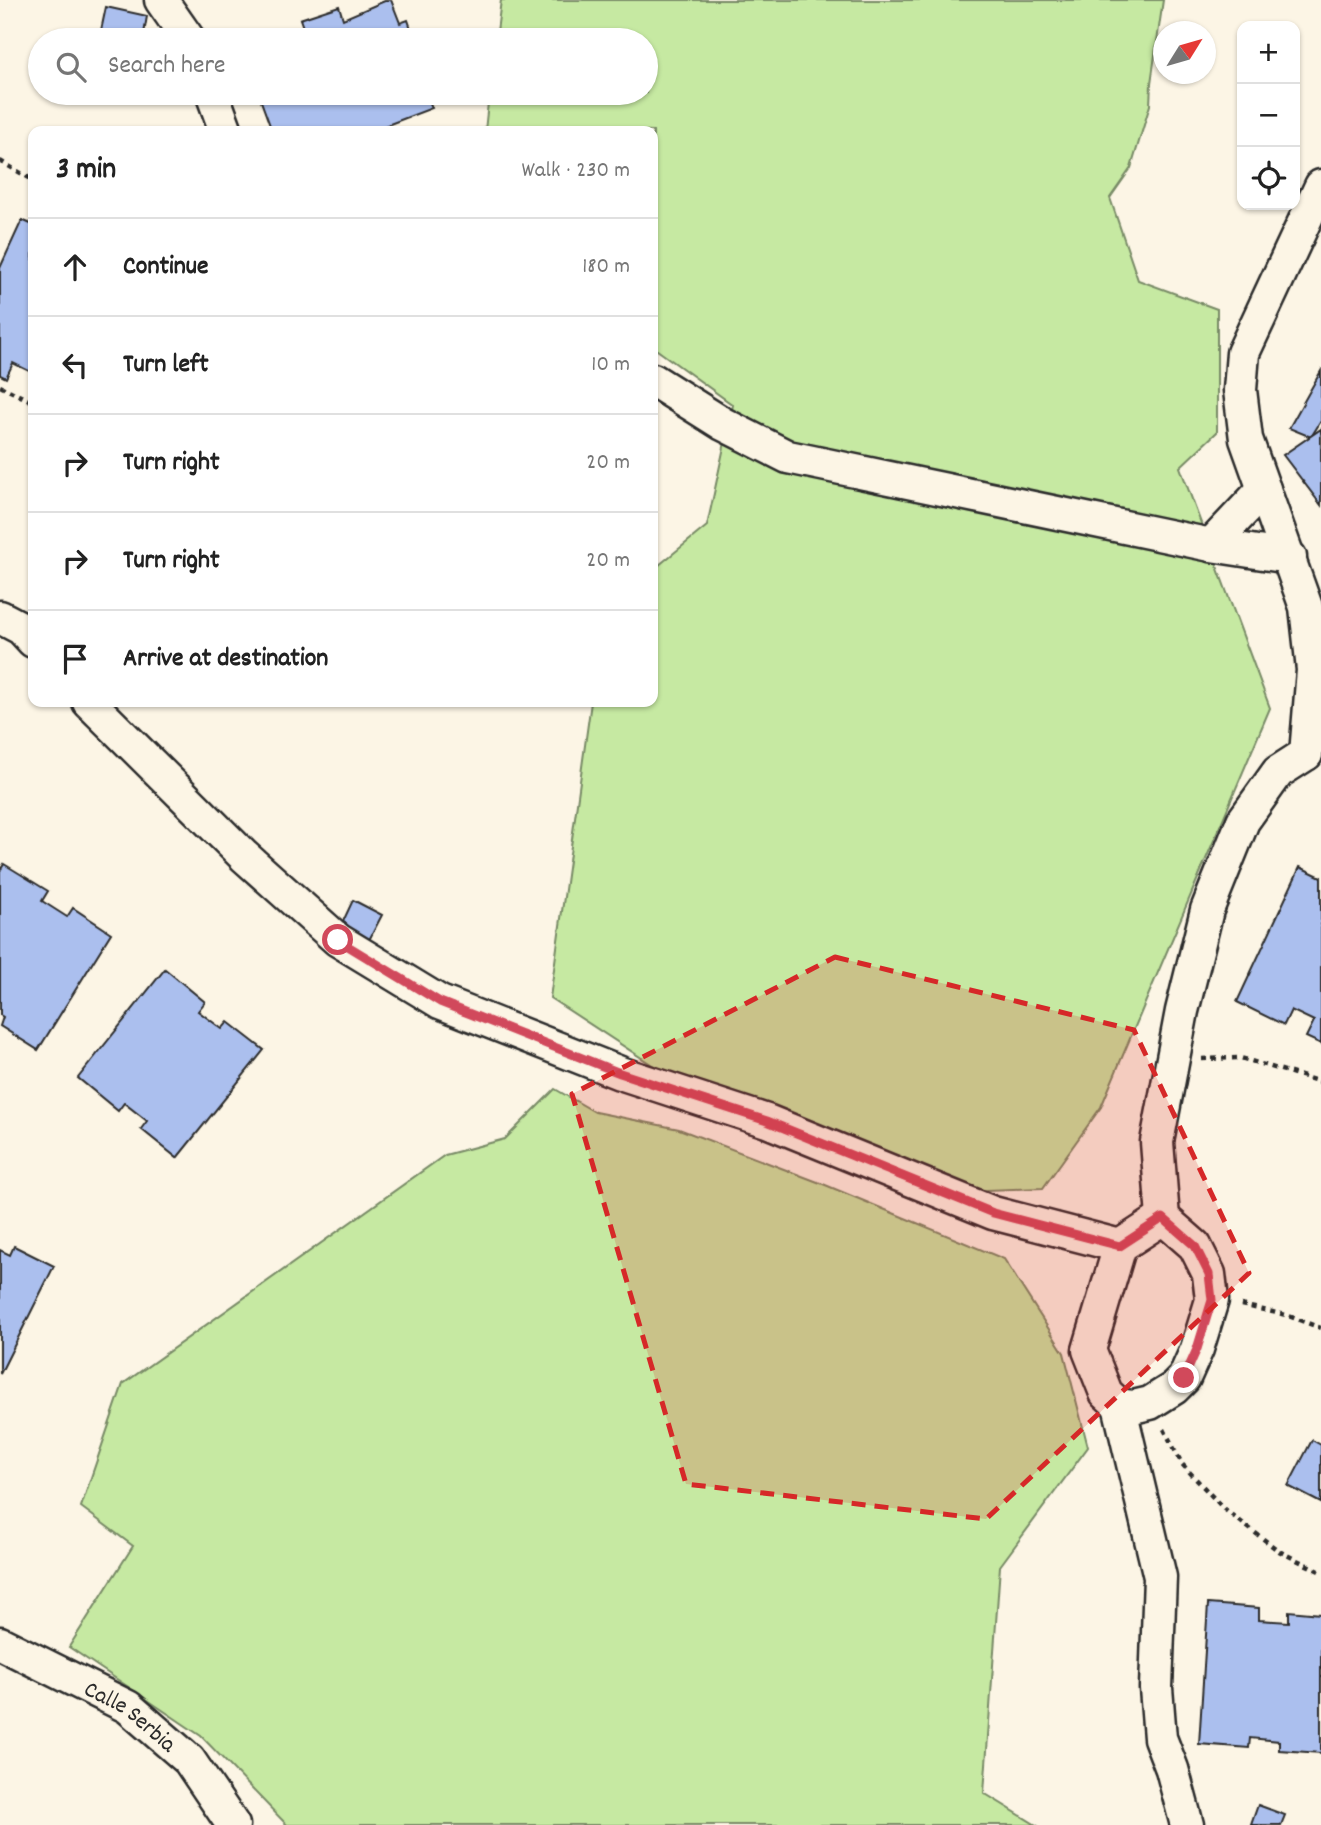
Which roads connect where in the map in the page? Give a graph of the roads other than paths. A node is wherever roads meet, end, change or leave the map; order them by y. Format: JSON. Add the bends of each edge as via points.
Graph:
{"nodes":[{"id":1,"x":161,"y":0,"type":"edge"},
{"id":2,"x":181,"y":28,"type":"edge"},
{"id":3,"x":216,"y":105,"type":"edge"},
{"id":4,"x":224,"y":126,"type":"edge"},
{"id":5,"x":1321,"y":186,"type":"edge"},
{"id":6,"x":658,"y":383,"type":"edge"},
{"id":7,"x":1264,"y":489,"type":"junction"},
{"id":8,"x":1211,"y":545,"type":"junction"},
{"id":9,"x":1290,"y":557,"type":"junction"},
{"id":10,"x":0,"y":617,"type":"edge"},
{"id":11,"x":28,"y":636,"type":"edge"},
{"id":12,"x":94,"y":707,"type":"edge"},
{"id":13,"x":1314,"y":757,"type":"edge"},
{"id":14,"x":1163,"y":1218,"type":"junction"},
{"id":15,"x":1120,"y":1246,"type":"junction"},
{"id":16,"x":1119,"y":1405,"type":"junction"},
{"id":17,"x":0,"y":1643,"type":"edge"},
{"id":18,"x":233,"y":1825,"type":"edge"},
{"id":19,"x":1187,"y":1825,"type":"edge"}],
"edges":[{"from":1,"to":2,"type":"lane"},
{"from":3,"to":4,"type":"lane"},
{"from":5,"to":7,"type":"lane","via":[[1244,353],[1240,390],[1246,439]]},
{"from":6,"to":8,"type":"lane","via":[[788,457]]},
{"from":7,"to":8,"type":"lane"},
{"from":7,"to":9,"type":"lane"},
{"from":8,"to":9,"type":"lane"},
{"from":9,"to":13,"type":"lane","via":[[1306,607]]},
{"from":10,"to":11,"type":"lane"},
{"from":12,"to":15,"type":"lane","via":[[244,856],[338,940],[440,1002],[620,1073],[767,1121],[993,1213]]},
{"from":13,"to":14,"type":"lane","via":[[1279,772],[1244,821],[1207,910],[1157,1142]]},
{"from":14,"to":15,"type":"lane"},
{"from":14,"to":16,"type":"lane","via":[[1195,1246],[1209,1274],[1212,1300],[1184,1378],[1150,1403]]},
{"from":15,"to":16,"type":"lane","via":[[1090,1350],[1106,1393]]},
{"from":16,"to":19,"type":"lane","via":[[1160,1577],[1156,1688],[1160,1738]]},
{"from":17,"to":18,"type":"lane","name":"Calle Serbia","via":[[128,1707],[189,1760]]}]}
